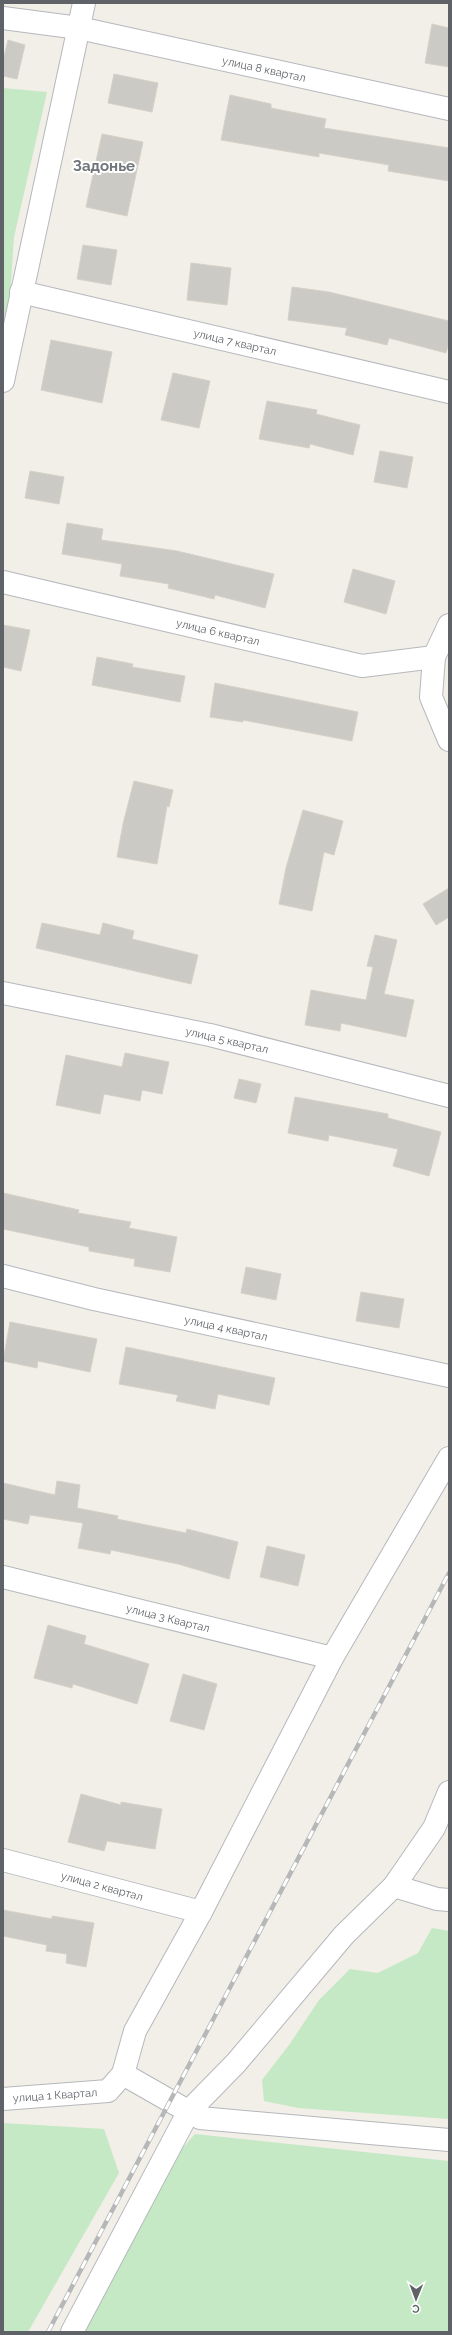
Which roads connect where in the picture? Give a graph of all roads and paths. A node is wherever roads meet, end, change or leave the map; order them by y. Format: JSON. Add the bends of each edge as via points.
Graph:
{"nodes":[{"id":1,"x":84,"y":3,"type":"edge"},
{"id":2,"x":3,"y":18,"type":"edge"},
{"id":3,"x":79,"y":28,"type":"junction"},
{"id":4,"x":449,"y":109,"type":"edge"},
{"id":5,"x":21,"y":292,"type":"junction"},
{"id":6,"x":3,"y":381,"type":"edge"},
{"id":7,"x":449,"y":392,"type":"edge"},
{"id":8,"x":3,"y":582,"type":"edge"},
{"id":9,"x":449,"y":626,"type":"edge"},
{"id":10,"x":434,"y":657,"type":"junction"},
{"id":11,"x":449,"y":740,"type":"edge"},
{"id":12,"x":3,"y":993,"type":"edge"},
{"id":13,"x":449,"y":1096,"type":"edge"},
{"id":14,"x":3,"y":1276,"type":"edge"},
{"id":15,"x":449,"y":1376,"type":"edge"},
{"id":16,"x":449,"y":1458,"type":"edge"},
{"id":17,"x":3,"y":1577,"type":"edge"},
{"id":18,"x":332,"y":1658,"type":"junction"},
{"id":19,"x":449,"y":1792,"type":"edge"},
{"id":20,"x":3,"y":1860,"type":"edge"},
{"id":21,"x":394,"y":1886,"type":"junction"},
{"id":22,"x":449,"y":1900,"type":"edge"},
{"id":23,"x":201,"y":1912,"type":"junction"},
{"id":24,"x":123,"y":2074,"type":"junction"},
{"id":25,"x":3,"y":2099,"type":"edge"},
{"id":26,"x":189,"y":2111,"type":"junction"},
{"id":27,"x":449,"y":2140,"type":"edge"},
{"id":28,"x":72,"y":2332,"type":"edge"}],
"edges":[{"from":1,"to":3,"type":"street"},
{"from":2,"to":3,"type":"street","name":"улица 8 квартал"},
{"from":3,"to":4,"type":"street","name":"улица 8 квартал"},
{"from":3,"to":5,"type":"street"},
{"from":5,"to":6,"type":"street"},
{"from":5,"to":7,"type":"street","name":"улица 7 квартал"},
{"from":8,"to":10,"type":"street","name":"улица 6 квартал","via":[[362,666]]},
{"from":9,"to":10,"type":"street"},
{"from":10,"to":11,"type":"street","via":[[431,697]]},
{"from":12,"to":13,"type":"street","name":"улица 5 квартал","via":[[210,1035]]},
{"from":14,"to":15,"type":"street","name":"улица 4 квартал","via":[[94,1299]]},
{"from":16,"to":18,"type":"street"},
{"from":17,"to":18,"type":"street","name":"улица 3 Квартал"},
{"from":18,"to":23,"type":"street"},
{"from":19,"to":21,"type":"street","via":[[434,1828]]},
{"from":20,"to":23,"type":"street","name":"улица 2 квартал"},
{"from":21,"to":22,"type":"street","via":[[437,1900]]},
{"from":21,"to":26,"type":"street","via":[[344,1935],[236,2063]]},
{"from":23,"to":24,"type":"street","via":[[135,2031]]},
{"from":24,"to":25,"type":"street","name":"улица 1 Квартал","via":[[108,2091]]},
{"from":24,"to":26,"type":"street"},
{"from":26,"to":27,"type":"street","via":[[200,2118]]},
{"from":26,"to":28,"type":"street"}]}
